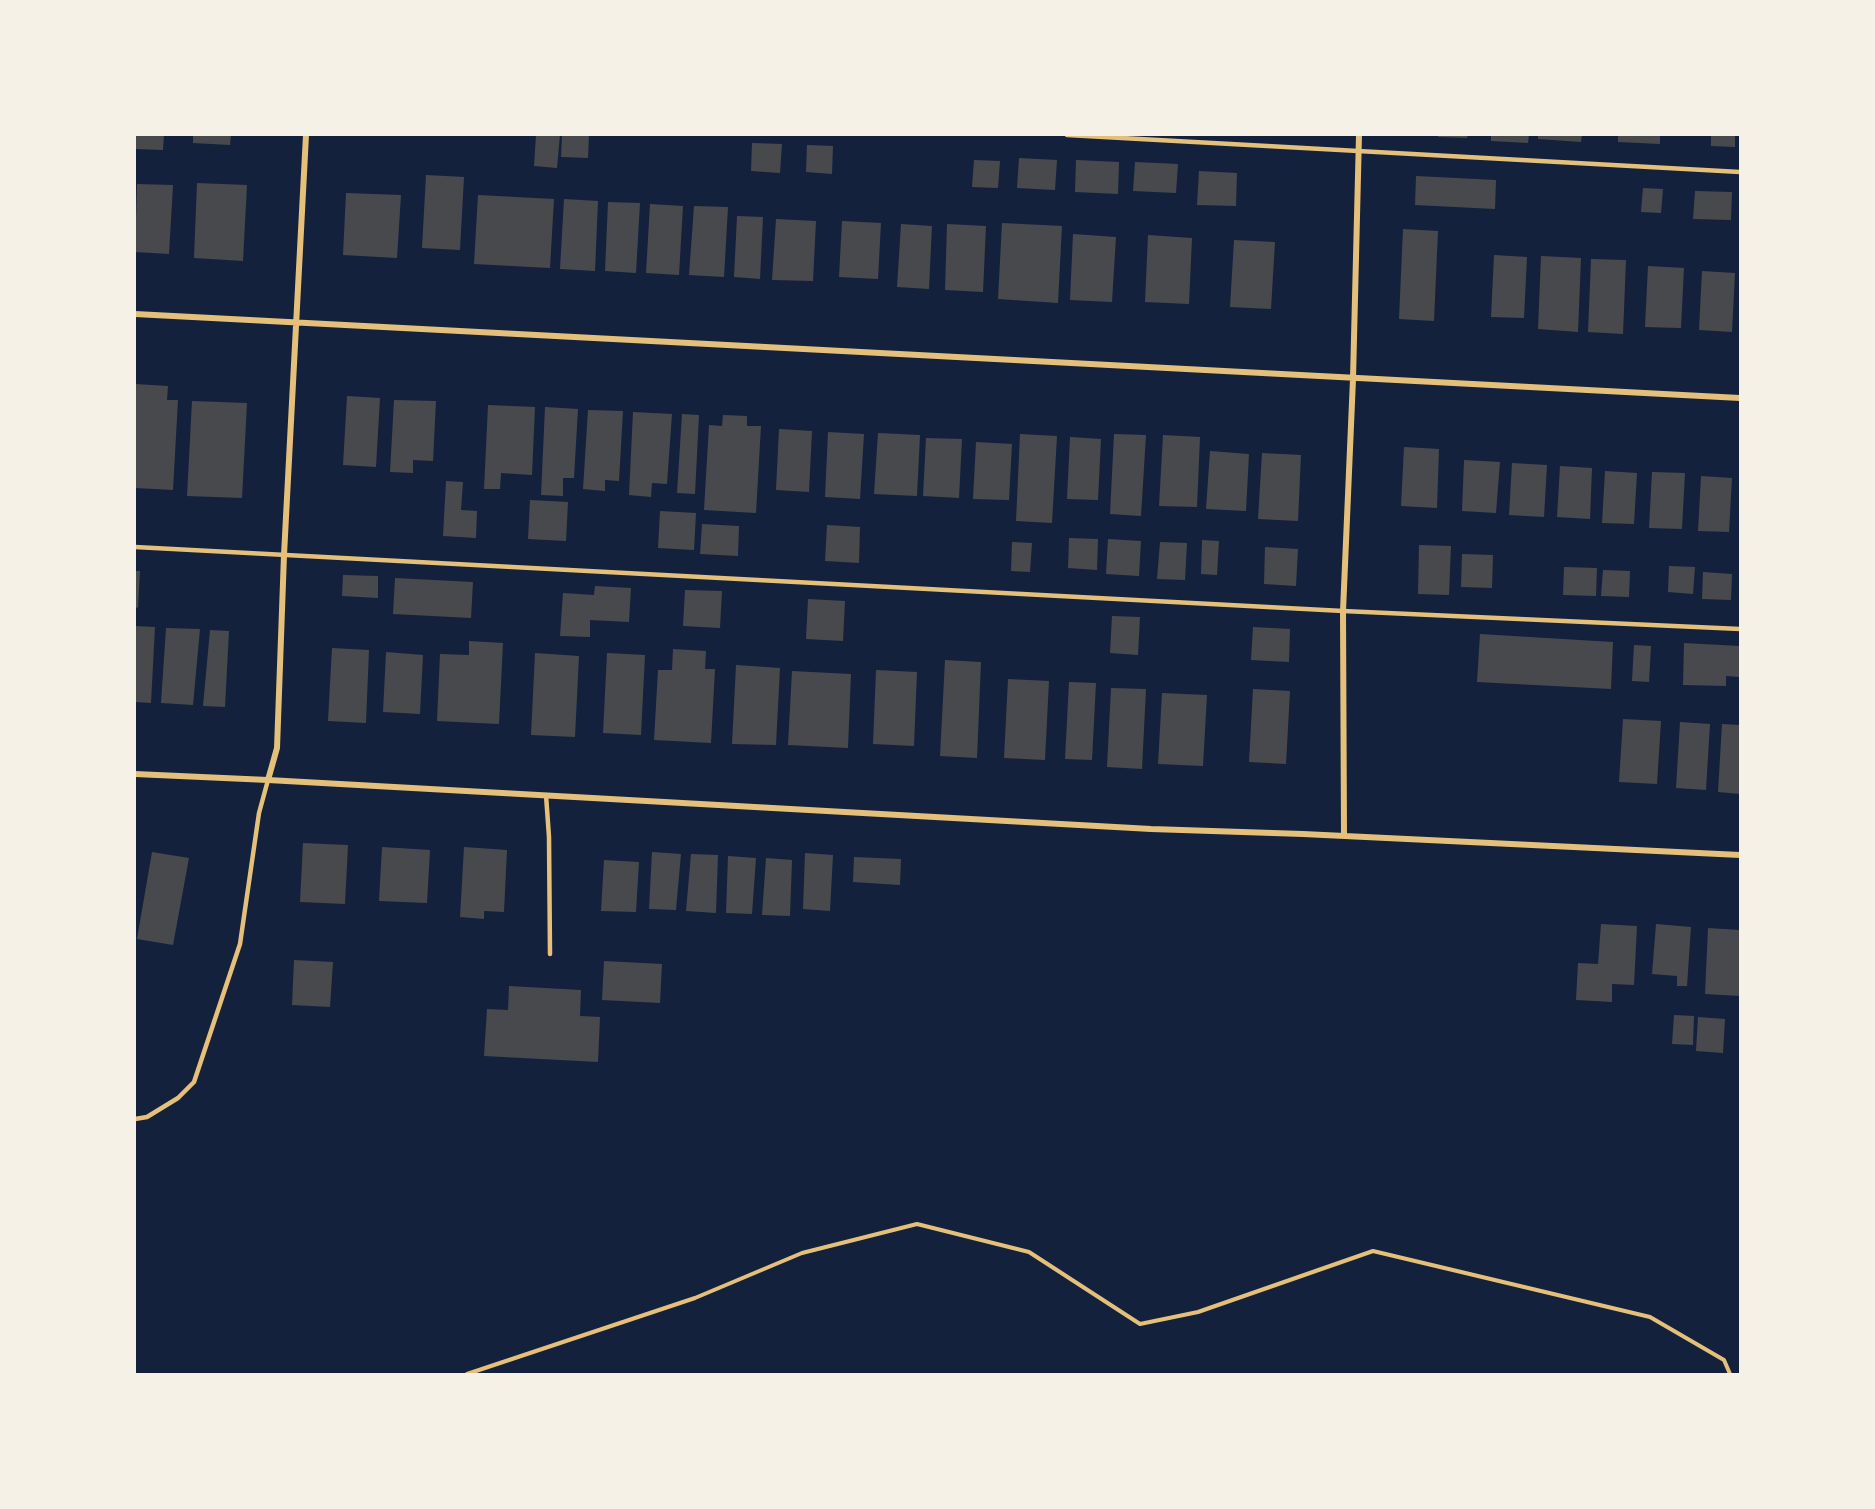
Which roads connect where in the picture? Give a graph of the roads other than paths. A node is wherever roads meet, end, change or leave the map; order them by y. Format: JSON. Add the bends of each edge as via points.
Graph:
{"nodes":[{"id":1,"x":306,"y":135,"type":"edge"},
{"id":2,"x":1067,"y":135,"type":"edge"},
{"id":3,"x":1359,"y":135,"type":"edge"},
{"id":4,"x":1358,"y":150,"type":"junction"},
{"id":5,"x":1740,"y":172,"type":"edge"},
{"id":6,"x":135,"y":314,"type":"edge"},
{"id":7,"x":295,"y":322,"type":"junction"},
{"id":8,"x":1353,"y":378,"type":"junction"},
{"id":9,"x":1740,"y":398,"type":"edge"},
{"id":10,"x":135,"y":547,"type":"edge"},
{"id":11,"x":284,"y":555,"type":"junction"},
{"id":12,"x":1343,"y":611,"type":"junction"},
{"id":13,"x":1740,"y":629,"type":"edge"},
{"id":14,"x":135,"y":774,"type":"edge"},
{"id":15,"x":268,"y":780,"type":"junction"},
{"id":16,"x":546,"y":795,"type":"junction"},
{"id":17,"x":1344,"y":836,"type":"junction"},
{"id":18,"x":1740,"y":855,"type":"edge"},
{"id":19,"x":550,"y":954,"type":"dead end"},
{"id":20,"x":135,"y":1119,"type":"edge"}],
"edges":[{"from":1,"to":7,"type":"street"},
{"from":2,"to":4,"type":"lane"},
{"from":3,"to":4,"type":"street"},
{"from":4,"to":5,"type":"lane"},
{"from":4,"to":8,"type":"street"},
{"from":6,"to":7,"type":"street"},
{"from":7,"to":8,"type":"street"},
{"from":7,"to":11,"type":"street"},
{"from":8,"to":9,"type":"street"},
{"from":8,"to":12,"type":"street"},
{"from":10,"to":11,"type":"lane"},
{"from":11,"to":12,"type":"lane"},
{"from":11,"to":15,"type":"street","via":[[277,748]]},
{"from":12,"to":13,"type":"lane"},
{"from":12,"to":17,"type":"street"},
{"from":14,"to":15,"type":"street"},
{"from":15,"to":16,"type":"street"},
{"from":15,"to":20,"type":"lane","via":[[259,813],[240,944],[194,1082],[147,1118]]},
{"from":16,"to":17,"type":"street"},
{"from":16,"to":19,"type":"lane"},
{"from":17,"to":18,"type":"street"}]}
